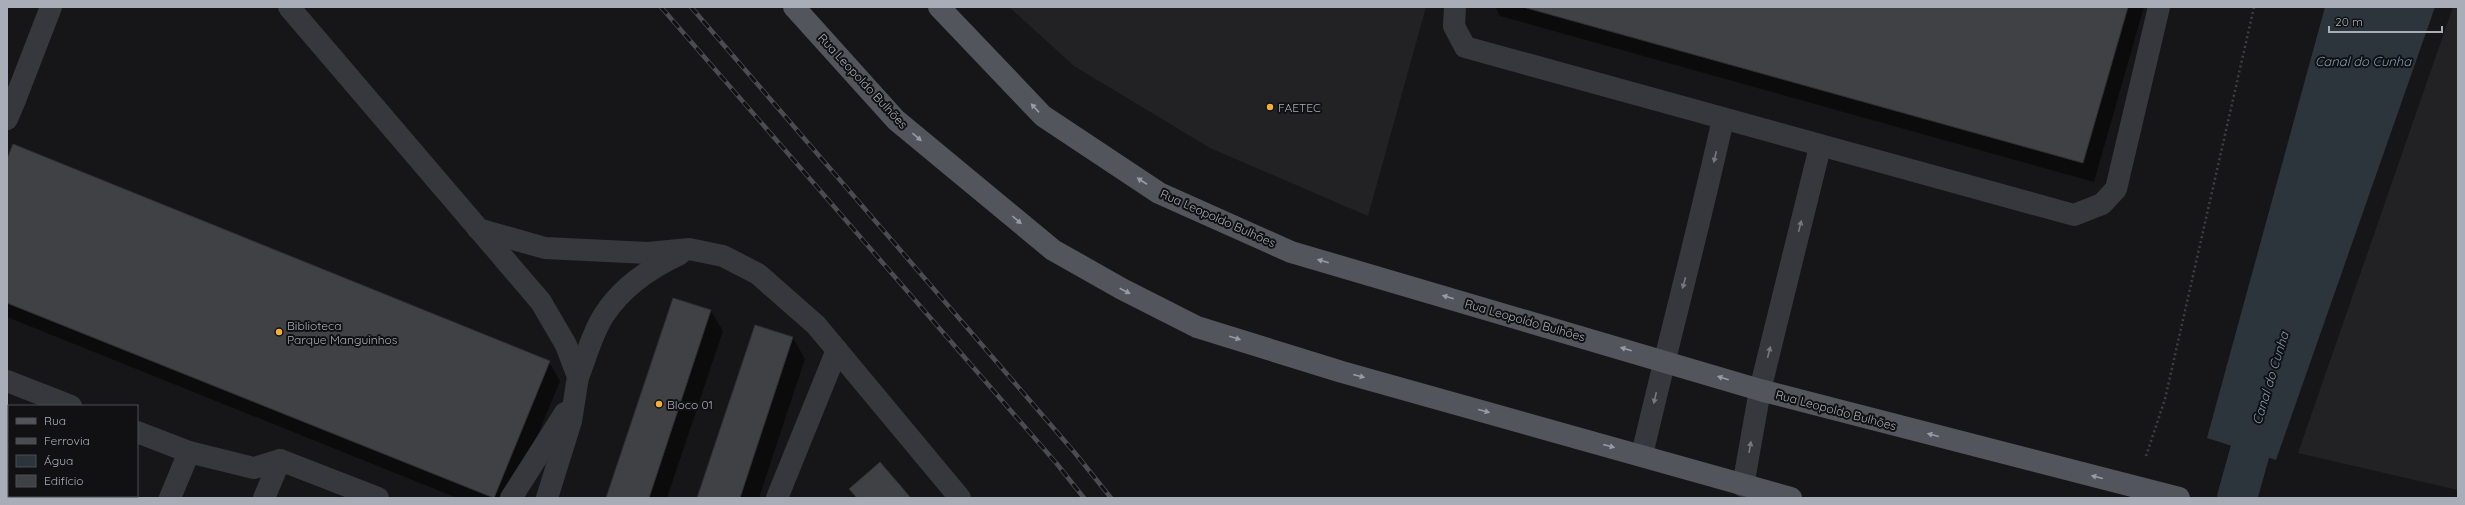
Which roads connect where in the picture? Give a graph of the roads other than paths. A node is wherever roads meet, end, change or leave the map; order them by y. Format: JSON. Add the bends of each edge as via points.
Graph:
{"nodes":[{"id":1,"x":51,"y":7,"type":"edge"},
{"id":2,"x":289,"y":7,"type":"edge"},
{"id":3,"x":794,"y":7,"type":"edge"},
{"id":4,"x":939,"y":7,"type":"edge"},
{"id":5,"x":1455,"y":7,"type":"edge"},
{"id":6,"x":2158,"y":7,"type":"edge"},
{"id":7,"x":10,"y":105,"type":"edge"},
{"id":8,"x":1723,"y":119,"type":"junction"},
{"id":9,"x":1820,"y":146,"type":"junction"},
{"id":10,"x":478,"y":229,"type":"junction"},
{"id":11,"x":689,"y":249,"type":"junction"},
{"id":12,"x":837,"y":350,"type":"junction"},
{"id":13,"x":1664,"y":360,"type":"junction"},
{"id":14,"x":578,"y":378,"type":"junction"},
{"id":15,"x":7,"y":381,"type":"edge"},
{"id":16,"x":1760,"y":390,"type":"junction"},
{"id":17,"x":574,"y":399,"type":"junction"},
{"id":18,"x":68,"y":405,"type":"edge"},
{"id":19,"x":138,"y":432,"type":"edge"},
{"id":20,"x":189,"y":452,"type":"junction"},
{"id":21,"x":1642,"y":455,"type":"junction"},
{"id":22,"x":280,"y":460,"type":"junction"},
{"id":23,"x":1744,"y":486,"type":"junction"},
{"id":24,"x":170,"y":498,"type":"edge"},
{"id":25,"x":264,"y":498,"type":"edge"},
{"id":26,"x":378,"y":498,"type":"edge"},
{"id":27,"x":511,"y":498,"type":"edge"},
{"id":28,"x":547,"y":498,"type":"edge"},
{"id":29,"x":777,"y":498,"type":"edge"},
{"id":30,"x":960,"y":498,"type":"edge"},
{"id":31,"x":1791,"y":498,"type":"edge"},
{"id":32,"x":2179,"y":498,"type":"edge"}],
"edges":[{"from":1,"to":7,"type":"street"},
{"from":2,"to":10,"type":"street"},
{"from":3,"to":21,"type":"main road","name":"Rua Leopoldo Bulhões","one_way":true,"via":[[896,120],[1053,250],[1122,289],[1197,327],[1342,372]]},
{"from":13,"to":4,"type":"main road","name":"Rua Leopoldo Bulhões","one_way":true,"via":[[1291,252],[1159,192],[1043,116]]},
{"from":5,"to":8,"type":"street","via":[[1454,26],[1465,48]]},
{"from":6,"to":9,"type":"street","via":[[2116,189],[2102,204],[2089,210],[2074,215]]},
{"from":8,"to":9,"type":"street"},
{"from":8,"to":13,"type":"street","one_way":true,"via":[[1699,227]]},
{"from":16,"to":9,"type":"street","one_way":true},
{"from":10,"to":11,"type":"street","via":[[545,248],[648,253]]},
{"from":10,"to":14,"type":"street","via":[[541,302],[566,345]]},
{"from":11,"to":12,"type":"street","via":[[724,256],[758,274],[816,325]]},
{"from":11,"to":14,"type":"street","via":[[663,262],[623,290],[603,316]]},
{"from":12,"to":29,"type":"street"},
{"from":12,"to":30,"type":"street"},
{"from":16,"to":13,"type":"main road","name":"Rua Leopoldo Bulhões","one_way":true},
{"from":13,"to":21,"type":"street","one_way":true},
{"from":14,"to":17,"type":"street"},
{"from":15,"to":18,"type":"street"},
{"from":23,"to":16,"type":"street","one_way":true},
{"from":32,"to":16,"type":"main road","name":"Rua Leopoldo Bulhões","one_way":true},
{"from":17,"to":27,"type":"street"},
{"from":17,"to":28,"type":"street","via":[[571,421]]},
{"from":19,"to":20,"type":"street"},
{"from":20,"to":22,"type":"street","via":[[254,468]]},
{"from":20,"to":24,"type":"street"},
{"from":21,"to":23,"type":"main road","name":"Rua Leopoldo Bulhões"},
{"from":22,"to":25,"type":"street"},
{"from":22,"to":26,"type":"street"},
{"from":23,"to":31,"type":"main road","name":"Rua Leopoldo Bulhões"}]}
